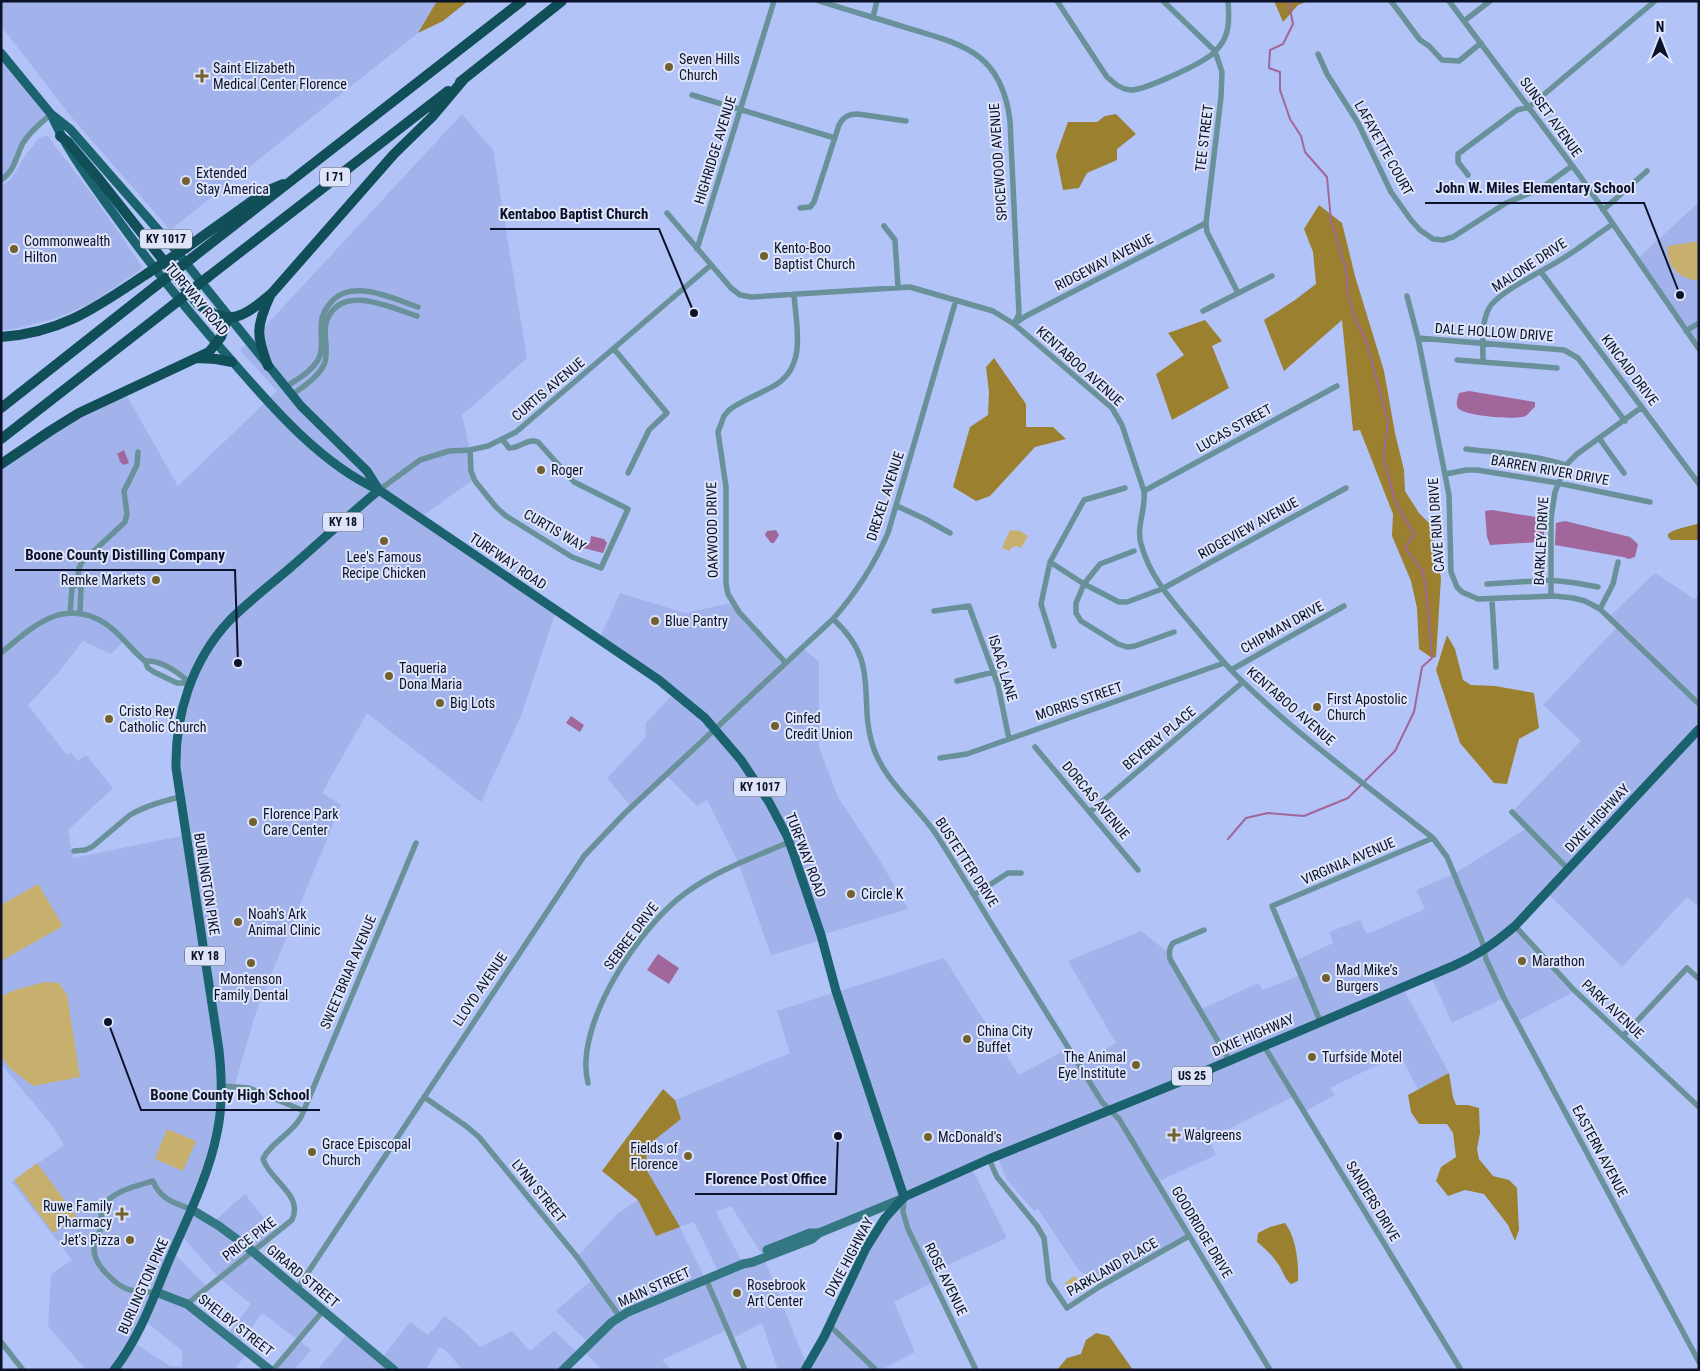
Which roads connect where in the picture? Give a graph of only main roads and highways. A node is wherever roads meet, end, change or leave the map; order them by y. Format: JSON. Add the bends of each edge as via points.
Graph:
{"nodes":[{"id":1,"x":522,"y":1,"type":"edge"},
{"id":2,"x":562,"y":1,"type":"edge"},
{"id":3,"x":1,"y":53,"type":"edge"},
{"id":4,"x":464,"y":79,"type":"junction"},
{"id":5,"x":51,"y":114,"type":"junction"},
{"id":6,"x":60,"y":136,"type":"junction"},
{"id":7,"x":296,"y":178,"type":"junction"},
{"id":8,"x":272,"y":293,"type":"junction"},
{"id":9,"x":228,"y":317,"type":"junction"},
{"id":10,"x":1,"y":337,"type":"edge"},
{"id":11,"x":216,"y":344,"type":"junction"},
{"id":12,"x":196,"y":358,"type":"junction"},
{"id":13,"x":232,"y":362,"type":"junction"},
{"id":14,"x":268,"y":366,"type":"junction"},
{"id":15,"x":1,"y":408,"type":"edge"},
{"id":16,"x":1,"y":439,"type":"edge"},
{"id":17,"x":1,"y":464,"type":"edge"},
{"id":18,"x":379,"y":490,"type":"junction"},
{"id":19,"x":1699,"y":729,"type":"edge"},
{"id":20,"x":904,"y":1197,"type":"junction"},
{"id":21,"x":114,"y":1370,"type":"edge"},
{"id":22,"x":806,"y":1370,"type":"edge"}],
"edges":[{"from":1,"to":7,"type":"highway","number":"I 71"},
{"from":2,"to":4,"type":"highway","number":"I 71"},
{"from":3,"to":5,"type":"main road","name":"TURFWAY ROAD","number":"KY 1017"},
{"from":4,"to":8,"type":"highway"},
{"from":4,"to":16,"type":"highway","number":"I 71","bridge":true},
{"from":5,"to":6,"type":"main road","name":"TURFWAY ROAD","number":"KY 1017"},
{"from":5,"to":9,"type":"main road","name":"TURFWAY ROAD","number":"KY 1017","via":[[70,129],[173,247]]},
{"from":6,"to":9,"type":"highway","via":[[99,178],[197,303],[206,310]]},
{"from":6,"to":11,"type":"main road","name":"TURFWAY ROAD","number":"KY 1017","via":[[142,254]]},
{"from":7,"to":10,"type":"highway","bridge":true,"via":[[266,191],[94,309],[61,325]]},
{"from":7,"to":15,"type":"highway","number":"I 71","bridge":true},
{"from":8,"to":9,"type":"highway","via":[[249,312]]},
{"from":8,"to":14,"type":"highway","via":[[264,308],[258,334]]},
{"from":9,"to":11,"type":"highway"},
{"from":9,"to":14,"type":"main road","name":"TURFWAY ROAD","number":"KY 1017"},
{"from":11,"to":12,"type":"highway","via":[[209,352]]},
{"from":11,"to":13,"type":"main road","name":"TURFWAY ROAD","number":"KY 1017"},
{"from":12,"to":13,"type":"highway"},
{"from":12,"to":17,"type":"highway","via":[[79,413]]},
{"from":13,"to":18,"type":"main road","name":"TURFWAY ROAD","number":"KY 1017","via":[[269,404],[325,455],[359,481]]},
{"from":14,"to":18,"type":"main road","name":"TURFWAY ROAD","number":"KY 1017","via":[[300,406],[367,471]]},
{"from":18,"to":20,"type":"main road","name":"TURFWAY ROAD","number":"KY 1017","via":[[659,680],[690,705],[732,748],[769,802],[789,842]]},
{"from":18,"to":21,"type":"main road","name":"BURLINGTON PIKE","number":"KY 18","via":[[230,620],[206,651],[190,683],[181,712],[176,768],[219,1050],[220,1116],[207,1170],[191,1209],[133,1342]]},
{"from":19,"to":20,"type":"main road","name":"DIXIE HIGHWAY","number":"US 25","via":[[1516,926],[1495,944],[1448,968]]},
{"from":20,"to":22,"type":"main road","name":"DIXIE HIGHWAY","number":"US 25","via":[[866,1248]]}]}
